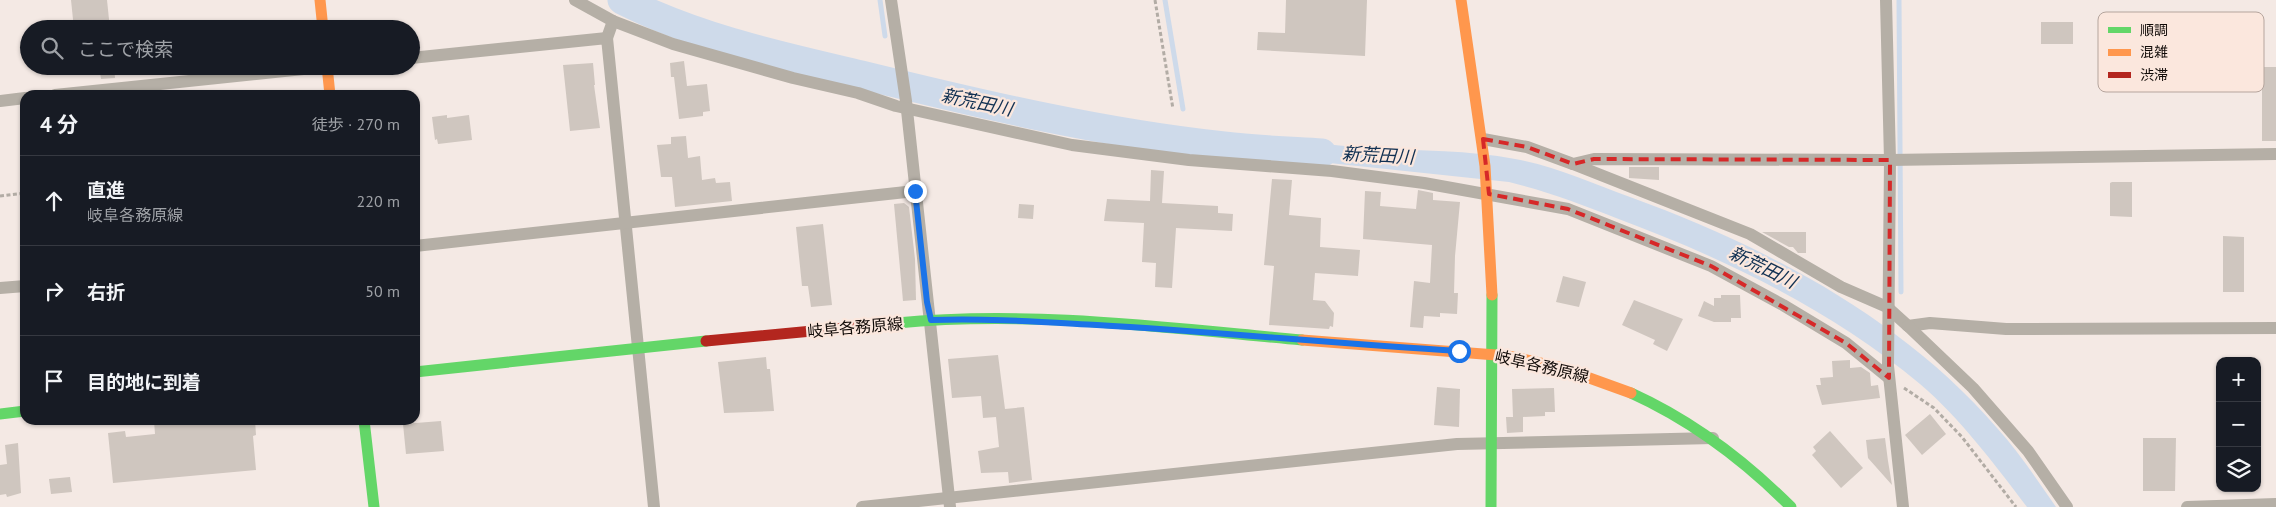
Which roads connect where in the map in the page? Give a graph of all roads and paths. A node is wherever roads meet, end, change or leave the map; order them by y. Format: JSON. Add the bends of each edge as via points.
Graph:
{"nodes":[{"id":1,"x":320,"y":0,"type":"edge"},
{"id":2,"x":575,"y":0,"type":"edge"},
{"id":3,"x":891,"y":0,"type":"edge"},
{"id":4,"x":1155,"y":0,"type":"edge"},
{"id":5,"x":1461,"y":0,"type":"edge"},
{"id":6,"x":1886,"y":0,"type":"edge"},
{"id":7,"x":321,"y":20,"type":"edge"},
{"id":8,"x":613,"y":21,"type":"junction"},
{"id":9,"x":607,"y":38,"type":"junction"},
{"id":10,"x":420,"y":57,"type":"edge"},
{"id":11,"x":249,"y":75,"type":"edge"},
{"id":12,"x":328,"y":75,"type":"edge"},
{"id":13,"x":104,"y":90,"type":"edge"},
{"id":14,"x":329,"y":90,"type":"edge"},
{"id":15,"x":20,"y":99,"type":"edge"},
{"id":16,"x":0,"y":101,"type":"edge"},
{"id":17,"x":907,"y":105,"type":"junction"},
{"id":18,"x":1173,"y":109,"type":"dead end"},
{"id":19,"x":1483,"y":143,"type":"junction"},
{"id":20,"x":2276,"y":154,"type":"edge"},
{"id":21,"x":1890,"y":160,"type":"junction"},
{"id":22,"x":1573,"y":164,"type":"junction"},
{"id":23,"x":1488,"y":189,"type":"junction"},
{"id":24,"x":915,"y":191,"type":"junction"},
{"id":25,"x":20,"y":194,"type":"edge"},
{"id":26,"x":0,"y":196,"type":"edge"},
{"id":27,"x":625,"y":223,"type":"junction"},
{"id":28,"x":420,"y":245,"type":"edge"},
{"id":29,"x":20,"y":286,"type":"edge"},
{"id":30,"x":0,"y":288,"type":"edge"},
{"id":31,"x":1887,"y":307,"type":"junction"},
{"id":32,"x":931,"y":320,"type":"junction"},
{"id":33,"x":1908,"y":326,"type":"junction"},
{"id":34,"x":2276,"y":328,"type":"edge"},
{"id":35,"x":637,"y":348,"type":"junction"},
{"id":36,"x":1491,"y":353,"type":"junction"},
{"id":37,"x":420,"y":371,"type":"edge"},
{"id":38,"x":1888,"y":372,"type":"junction"},
{"id":39,"x":20,"y":412,"type":"edge"},
{"id":40,"x":0,"y":414,"type":"edge"},
{"id":41,"x":365,"y":425,"type":"edge"},
{"id":42,"x":1713,"y":438,"type":"junction"},
{"id":43,"x":1490,"y":442,"type":"junction"},
{"id":44,"x":950,"y":502,"type":"edge"},
{"id":45,"x":2276,"y":504,"type":"edge"},
{"id":46,"x":374,"y":507,"type":"edge"},
{"id":47,"x":654,"y":507,"type":"edge"},
{"id":48,"x":862,"y":507,"type":"edge"},
{"id":49,"x":1491,"y":507,"type":"edge"},
{"id":50,"x":1791,"y":507,"type":"edge"},
{"id":51,"x":1903,"y":507,"type":"edge"},
{"id":52,"x":2016,"y":507,"type":"edge"},
{"id":53,"x":2067,"y":507,"type":"edge"},
{"id":54,"x":2187,"y":507,"type":"edge"}],
"edges":[{"from":1,"to":7,"type":"main road"},
{"from":2,"to":8,"type":"street"},
{"from":3,"to":17,"type":"street"},
{"from":4,"to":18,"type":"path"},
{"from":5,"to":19,"type":"main road"},
{"from":6,"to":21,"type":"street"},
{"from":8,"to":9,"type":"street"},
{"from":8,"to":17,"type":"street","via":[[673,44],[792,78]]},
{"from":9,"to":10,"type":"street"},
{"from":9,"to":27,"type":"street"},
{"from":11,"to":13,"type":"street"},
{"from":12,"to":14,"type":"main road"},
{"from":15,"to":16,"type":"street"},
{"from":17,"to":23,"type":"street","via":[[1072,145],[1189,160],[1332,171]]},
{"from":17,"to":24,"type":"street"},
{"from":19,"to":22,"type":"street","via":[[1526,147]]},
{"from":19,"to":23,"type":"main road"},
{"from":20,"to":21,"type":"street"},
{"from":21,"to":22,"type":"street","via":[[1594,159]]},
{"from":21,"to":31,"type":"street"},
{"from":22,"to":31,"type":"street","via":[[1750,234],[1841,287]]},
{"from":23,"to":36,"type":"main road","via":[[1493,317]]},
{"from":23,"to":38,"type":"street","via":[[1568,209],[1711,266],[1783,305]]},
{"from":24,"to":27,"type":"street"},
{"from":24,"to":32,"type":"street"},
{"from":25,"to":26,"type":"path"},
{"from":27,"to":28,"type":"street"},
{"from":27,"to":35,"type":"street"},
{"from":29,"to":30,"type":"street"},
{"from":31,"to":33,"type":"street"},
{"from":31,"to":38,"type":"street"},
{"from":32,"to":35,"type":"main road","name":"岐阜各務原線"},
{"from":32,"to":36,"type":"main road","name":"岐阜各務原線","via":[[977,318],[1181,330]]},
{"from":32,"to":44,"type":"street"},
{"from":33,"to":34,"type":"street","via":[[1930,323],[2006,329]]},
{"from":33,"to":53,"type":"street","via":[[1973,388],[2028,451]]},
{"from":35,"to":37,"type":"main road","name":"岐阜各務原線"},
{"from":35,"to":47,"type":"street"},
{"from":36,"to":42,"type":"main road","name":"岐阜各務原線","via":[[1532,360],[1610,383],[1649,400]]},
{"from":36,"to":43,"type":"main road"},
{"from":38,"to":51,"type":"street"},
{"from":38,"to":52,"type":"path","via":[[1939,414],[1987,468]]},
{"from":39,"to":40,"type":"main road"},
{"from":41,"to":46,"type":"main road"},
{"from":42,"to":43,"type":"street","via":[[1576,443]]},
{"from":42,"to":50,"type":"main road","name":"岐阜各務原線","via":[[1764,477]]},
{"from":43,"to":44,"type":"street"},
{"from":43,"to":49,"type":"main road"},
{"from":44,"to":48,"type":"street"},
{"from":45,"to":54,"type":"street"}]}
